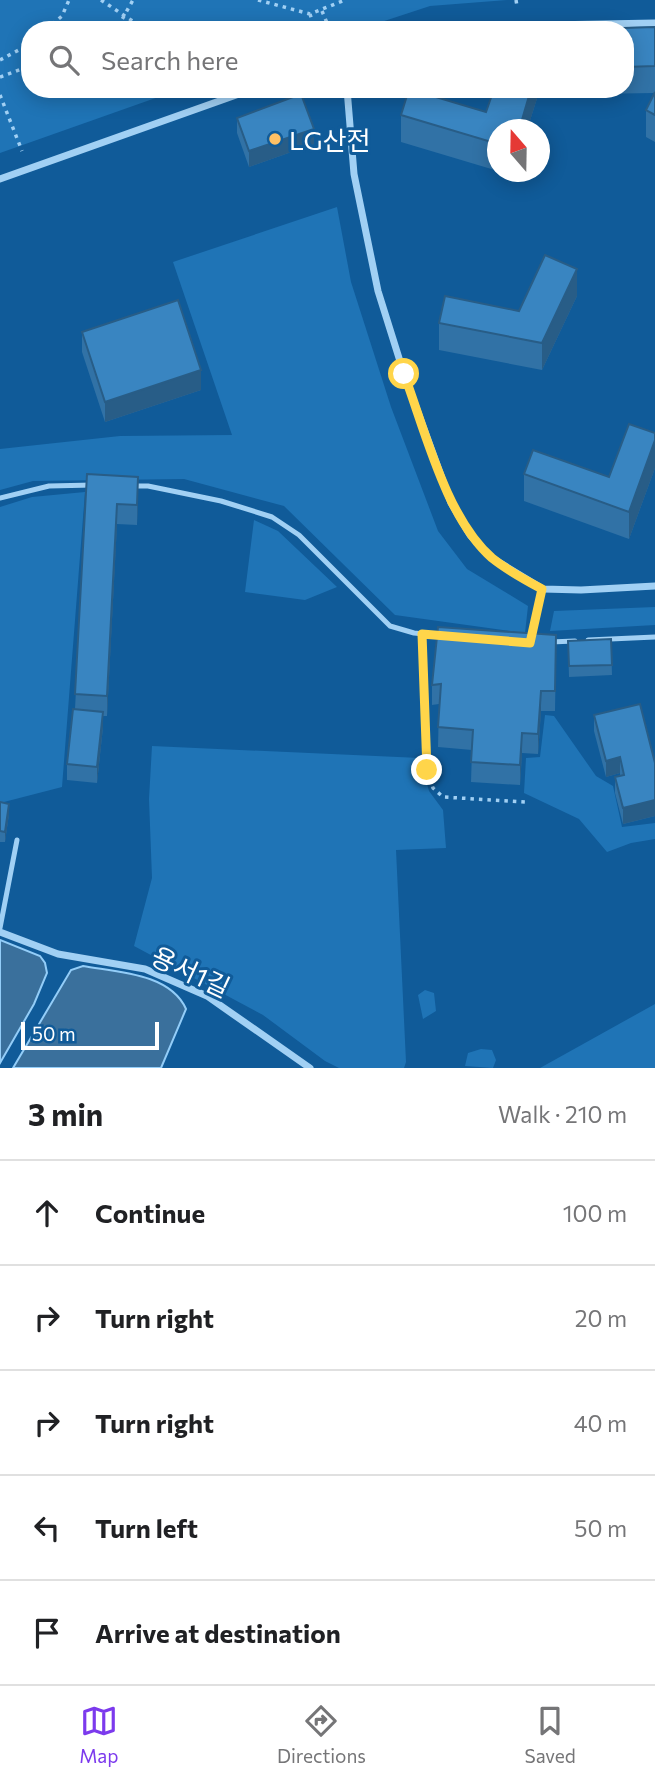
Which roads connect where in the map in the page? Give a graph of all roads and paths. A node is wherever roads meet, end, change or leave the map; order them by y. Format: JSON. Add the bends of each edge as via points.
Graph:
{"nodes":[{"id":1,"x":69,"y":0,"type":"edge"},
{"id":2,"x":102,"y":0,"type":"edge"},
{"id":3,"x":132,"y":0,"type":"edge"},
{"id":4,"x":258,"y":0,"type":"edge"},
{"id":5,"x":345,"y":0,"type":"edge"},
{"id":6,"x":516,"y":0,"type":"edge"},
{"id":7,"x":517,"y":6,"type":"dead end"},
{"id":8,"x":323,"y":11,"type":"junction"},
{"id":9,"x":310,"y":14,"type":"junction"},
{"id":10,"x":124,"y":16,"type":"junction"},
{"id":11,"x":56,"y":21,"type":"edge"},
{"id":12,"x":121,"y":21,"type":"edge"},
{"id":13,"x":132,"y":21,"type":"edge"},
{"id":14,"x":312,"y":21,"type":"edge"},
{"id":15,"x":327,"y":21,"type":"edge"},
{"id":16,"x":634,"y":23,"type":"edge"},
{"id":17,"x":655,"y":23,"type":"edge"},
{"id":18,"x":21,"y":49,"type":"edge"},
{"id":19,"x":0,"y":60,"type":"edge"},
{"id":20,"x":21,"y":70,"type":"edge"},
{"id":21,"x":0,"y":78,"type":"edge"},
{"id":22,"x":0,"y":95,"type":"edge"},
{"id":23,"x":228,"y":98,"type":"edge"},
{"id":24,"x":347,"y":98,"type":"edge"},
{"id":25,"x":22,"y":151,"type":"dead end"},
{"id":26,"x":0,"y":179,"type":"edge"},
{"id":27,"x":100,"y":485,"type":"edge"},
{"id":28,"x":124,"y":485,"type":"edge"},
{"id":29,"x":0,"y":498,"type":"edge"},
{"id":30,"x":655,"y":586,"type":"edge"},
{"id":31,"x":542,"y":589,"type":"junction"},
{"id":32,"x":422,"y":634,"type":"junction"},
{"id":33,"x":449,"y":636,"type":"edge"},
{"id":34,"x":655,"y":637,"type":"edge"},
{"id":35,"x":525,"y":802,"type":"dead end"},
{"id":36,"x":17,"y":839,"type":"dead end"},
{"id":37,"x":0,"y":930,"type":"edge"},
{"id":38,"x":310,"y":1068,"type":"edge"}],
"edges":[{"from":1,"to":11,"type":"path"},
{"from":2,"to":10,"type":"path"},
{"from":3,"to":10,"type":"path"},
{"from":4,"to":9,"type":"path"},
{"from":5,"to":8,"type":"path"},
{"from":6,"to":7,"type":"path"},
{"from":8,"to":9,"type":"path"},
{"from":8,"to":15,"type":"path"},
{"from":9,"to":14,"type":"path"},
{"from":10,"to":12,"type":"path"},
{"from":10,"to":13,"type":"path"},
{"from":16,"to":17,"type":"street"},
{"from":18,"to":19,"type":"path"},
{"from":20,"to":21,"type":"path"},
{"from":22,"to":25,"type":"path"},
{"from":23,"to":26,"type":"street"},
{"from":24,"to":31,"type":"street","via":[[355,174],[378,291],[451,503],[470,535],[492,558]]},
{"from":27,"to":29,"type":"lane","via":[[49,486]]},
{"from":28,"to":32,"type":"lane","via":[[220,501],[272,517],[299,535],[390,626]]},
{"from":30,"to":31,"type":"street"},
{"from":31,"to":34,"type":"lane","via":[[530,643]]},
{"from":32,"to":33,"type":"lane"},
{"from":32,"to":35,"type":"path","via":[[427,770],[433,788],[443,797]]},
{"from":36,"to":37,"type":"lane"},
{"from":37,"to":38,"type":"street","name":"용서1길","via":[[58,954],[145,969],[207,996]]}]}
